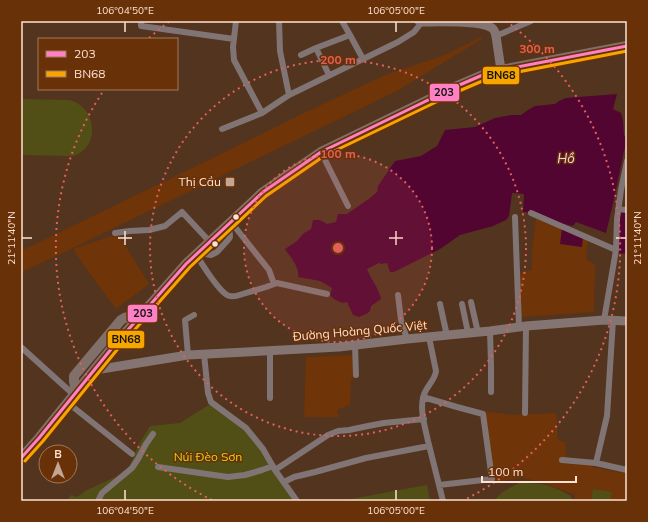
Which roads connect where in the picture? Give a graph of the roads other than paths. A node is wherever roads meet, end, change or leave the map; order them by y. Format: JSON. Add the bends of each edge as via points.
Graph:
{"nodes":[{"id":1,"x":141,"y":21,"type":"edge"},
{"id":2,"x":236,"y":21,"type":"edge"},
{"id":3,"x":279,"y":21,"type":"edge"},
{"id":4,"x":342,"y":21,"type":"edge"},
{"id":5,"x":445,"y":21,"type":"edge"},
{"id":6,"x":531,"y":21,"type":"edge"},
{"id":7,"x":420,"y":22,"type":"edge"},
{"id":8,"x":477,"y":22,"type":"edge"},
{"id":9,"x":350,"y":35,"type":"junction"},
{"id":10,"x":496,"y":36,"type":"junction"},
{"id":11,"x":234,"y":39,"type":"junction"},
{"id":12,"x":627,"y":46,"type":"edge"},
{"id":13,"x":316,"y":48,"type":"junction"},
{"id":14,"x":301,"y":55,"type":"dead end"},
{"id":15,"x":363,"y":59,"type":"junction"},
{"id":16,"x":501,"y":70,"type":"junction"},
{"id":17,"x":329,"y":76,"type":"junction"},
{"id":18,"x":289,"y":95,"type":"junction"},
{"id":19,"x":262,"y":113,"type":"junction"},
{"id":20,"x":222,"y":129,"type":"dead end"},
{"id":21,"x":321,"y":152,"type":"junction"},
{"id":22,"x":627,"y":161,"type":"edge"},
{"id":23,"x":626,"y":169,"type":"edge"},
{"id":24,"x":348,"y":206,"type":"dead end"},
{"id":25,"x":618,"y":209,"type":"junction"},
{"id":26,"x":627,"y":210,"type":"edge"},
{"id":27,"x":531,"y":213,"type":"dead end"},
{"id":28,"x":514,"y":217,"type":"dead end"},
{"id":29,"x":230,"y":223,"type":"junction"},
{"id":30,"x":116,"y":233,"type":"dead end"},
{"id":31,"x":210,"y":242,"type":"junction"},
{"id":32,"x":616,"y":250,"type":"junction"},
{"id":33,"x":197,"y":254,"type":"junction"},
{"id":34,"x":274,"y":284,"type":"junction"},
{"id":35,"x":327,"y":294,"type":"dead end"},
{"id":36,"x":398,"y":295,"type":"dead end"},
{"id":37,"x":471,"y":302,"type":"dead end"},
{"id":38,"x":440,"y":304,"type":"dead end"},
{"id":39,"x":462,"y":304,"type":"dead end"},
{"id":40,"x":194,"y":315,"type":"dead end"},
{"id":41,"x":141,"y":316,"type":"junction"},
{"id":42,"x":608,"y":320,"type":"junction"},
{"id":43,"x":627,"y":321,"type":"edge"},
{"id":44,"x":522,"y":326,"type":"junction"},
{"id":45,"x":490,"y":331,"type":"junction"},
{"id":46,"x":473,"y":333,"type":"junction"},
{"id":47,"x":446,"y":336,"type":"junction"},
{"id":48,"x":429,"y":337,"type":"junction"},
{"id":49,"x":406,"y":339,"type":"junction"},
{"id":50,"x":355,"y":346,"type":"junction"},
{"id":51,"x":21,"y":347,"type":"edge"},
{"id":52,"x":270,"y":350,"type":"junction"},
{"id":53,"x":204,"y":354,"type":"junction"},
{"id":54,"x":188,"y":355,"type":"junction"},
{"id":55,"x":95,"y":370,"type":"junction"},
{"id":56,"x":356,"y":375,"type":"dead end"},
{"id":57,"x":491,"y":392,"type":"dead end"},
{"id":58,"x":72,"y":397,"type":"junction"},
{"id":59,"x":423,"y":397,"type":"junction"},
{"id":60,"x":270,"y":398,"type":"dead end"},
{"id":61,"x":525,"y":413,"type":"dead end"},
{"id":62,"x":424,"y":419,"type":"junction"},
{"id":63,"x":153,"y":434,"type":"dead end"},
{"id":64,"x":429,"y":446,"type":"junction"},
{"id":65,"x":132,"y":454,"type":"dead end"},
{"id":66,"x":21,"y":458,"type":"edge"},
{"id":67,"x":562,"y":460,"type":"dead end"},
{"id":68,"x":596,"y":463,"type":"junction"},
{"id":69,"x":158,"y":466,"type":"dead end"},
{"id":70,"x":274,"y":468,"type":"junction"},
{"id":71,"x":627,"y":470,"type":"edge"},
{"id":72,"x":284,"y":482,"type":"junction"},
{"id":73,"x":439,"y":485,"type":"junction"},
{"id":74,"x":98,"y":501,"type":"edge"},
{"id":75,"x":297,"y":501,"type":"edge"},
{"id":76,"x":442,"y":501,"type":"edge"}],
"edges":[{"from":1,"to":11,"type":"street","via":[[140,26]]},
{"from":2,"to":11,"type":"street"},
{"from":3,"to":18,"type":"street","via":[[280,51]]},
{"from":4,"to":9,"type":"street"},
{"from":5,"to":7,"type":"main road"},
{"from":5,"to":8,"type":"main road"},
{"from":6,"to":10,"type":"street"},
{"from":7,"to":15,"type":"street","via":[[414,32]]},
{"from":8,"to":10,"type":"main road","via":[[493,28]]},
{"from":9,"to":13,"type":"street"},
{"from":9,"to":15,"type":"street"},
{"from":10,"to":16,"type":"main road"},
{"from":11,"to":19,"type":"street","via":[[234,60]]},
{"from":12,"to":16,"type":"main road"},
{"from":13,"to":14,"type":"street"},
{"from":13,"to":17,"type":"street"},
{"from":15,"to":17,"type":"street"},
{"from":16,"to":21,"type":"main road","via":[[457,86]]},
{"from":17,"to":18,"type":"street"},
{"from":18,"to":19,"type":"street"},
{"from":19,"to":20,"type":"street"},
{"from":21,"to":24,"type":"street"},
{"from":21,"to":29,"type":"main road","via":[[263,192]]},
{"from":22,"to":23,"type":"street"},
{"from":23,"to":25,"type":"street"},
{"from":25,"to":26,"type":"street"},
{"from":25,"to":32,"type":"street"},
{"from":27,"to":32,"type":"street"},
{"from":28,"to":44,"type":"street"},
{"from":29,"to":31,"type":"main road"},
{"from":29,"to":33,"type":"street","via":[[230,237],[221,249],[211,255]]},
{"from":29,"to":34,"type":"street","via":[[269,270]]},
{"from":30,"to":31,"type":"street","via":[[165,226],[182,212]]},
{"from":31,"to":33,"type":"main road"},
{"from":32,"to":42,"type":"street"},
{"from":33,"to":34,"type":"street","via":[[228,296],[236,296]]},
{"from":33,"to":41,"type":"main road"},
{"from":34,"to":35,"type":"street"},
{"from":36,"to":49,"type":"street"},
{"from":37,"to":46,"type":"street"},
{"from":38,"to":47,"type":"street"},
{"from":39,"to":46,"type":"street"},
{"from":40,"to":54,"type":"street","via":[[185,320]]},
{"from":41,"to":55,"type":"main road"},
{"from":41,"to":58,"type":"main road","via":[[121,320],[86,361],[74,376]]},
{"from":42,"to":43,"type":"main road","name":"Đường Hoàng Quốc Việt"},
{"from":42,"to":44,"type":"main road","name":"Đường Hoàng Quốc Việt"},
{"from":42,"to":68,"type":"street","via":[[607,416]]},
{"from":44,"to":45,"type":"main road","name":"Đường Hoàng Quốc Việt"},
{"from":44,"to":61,"type":"street"},
{"from":45,"to":46,"type":"main road","name":"Đường Hoàng Quốc Việt"},
{"from":45,"to":57,"type":"street"},
{"from":46,"to":47,"type":"main road","name":"Đường Hoàng Quốc Việt"},
{"from":47,"to":48,"type":"main road","name":"Đường Hoàng Quốc Việt"},
{"from":48,"to":49,"type":"main road","name":"Đường Hoàng Quốc Việt"},
{"from":48,"to":59,"type":"street","via":[[436,374]]},
{"from":49,"to":50,"type":"main road","name":"Đường Hoàng Quốc Việt"},
{"from":50,"to":52,"type":"main road","name":"Đường Hoàng Quốc Việt"},
{"from":50,"to":56,"type":"street"},
{"from":51,"to":58,"type":"street"},
{"from":52,"to":53,"type":"main road","name":"Đường Hoàng Quốc Việt"},
{"from":52,"to":60,"type":"street"},
{"from":53,"to":54,"type":"main road","name":"Đường Hoàng Quốc Việt"},
{"from":53,"to":70,"type":"street","via":[[211,402],[246,428]]},
{"from":54,"to":55,"type":"main road","name":"Đường Hoàng Quốc Việt"},
{"from":55,"to":58,"type":"main road"},
{"from":58,"to":65,"type":"street"},
{"from":58,"to":66,"type":"main road"},
{"from":59,"to":62,"type":"street"},
{"from":59,"to":73,"type":"street","via":[[483,414],[492,479]]},
{"from":62,"to":64,"type":"street"},
{"from":62,"to":70,"type":"street","via":[[338,431]]},
{"from":63,"to":74,"type":"street","via":[[132,468],[102,493]]},
{"from":64,"to":72,"type":"street","via":[[366,458]]},
{"from":64,"to":73,"type":"street"},
{"from":67,"to":68,"type":"street"},
{"from":68,"to":71,"type":"street"},
{"from":69,"to":70,"type":"street","via":[[228,477]]},
{"from":70,"to":72,"type":"street"},
{"from":72,"to":75,"type":"street"},
{"from":73,"to":76,"type":"street"}]}
